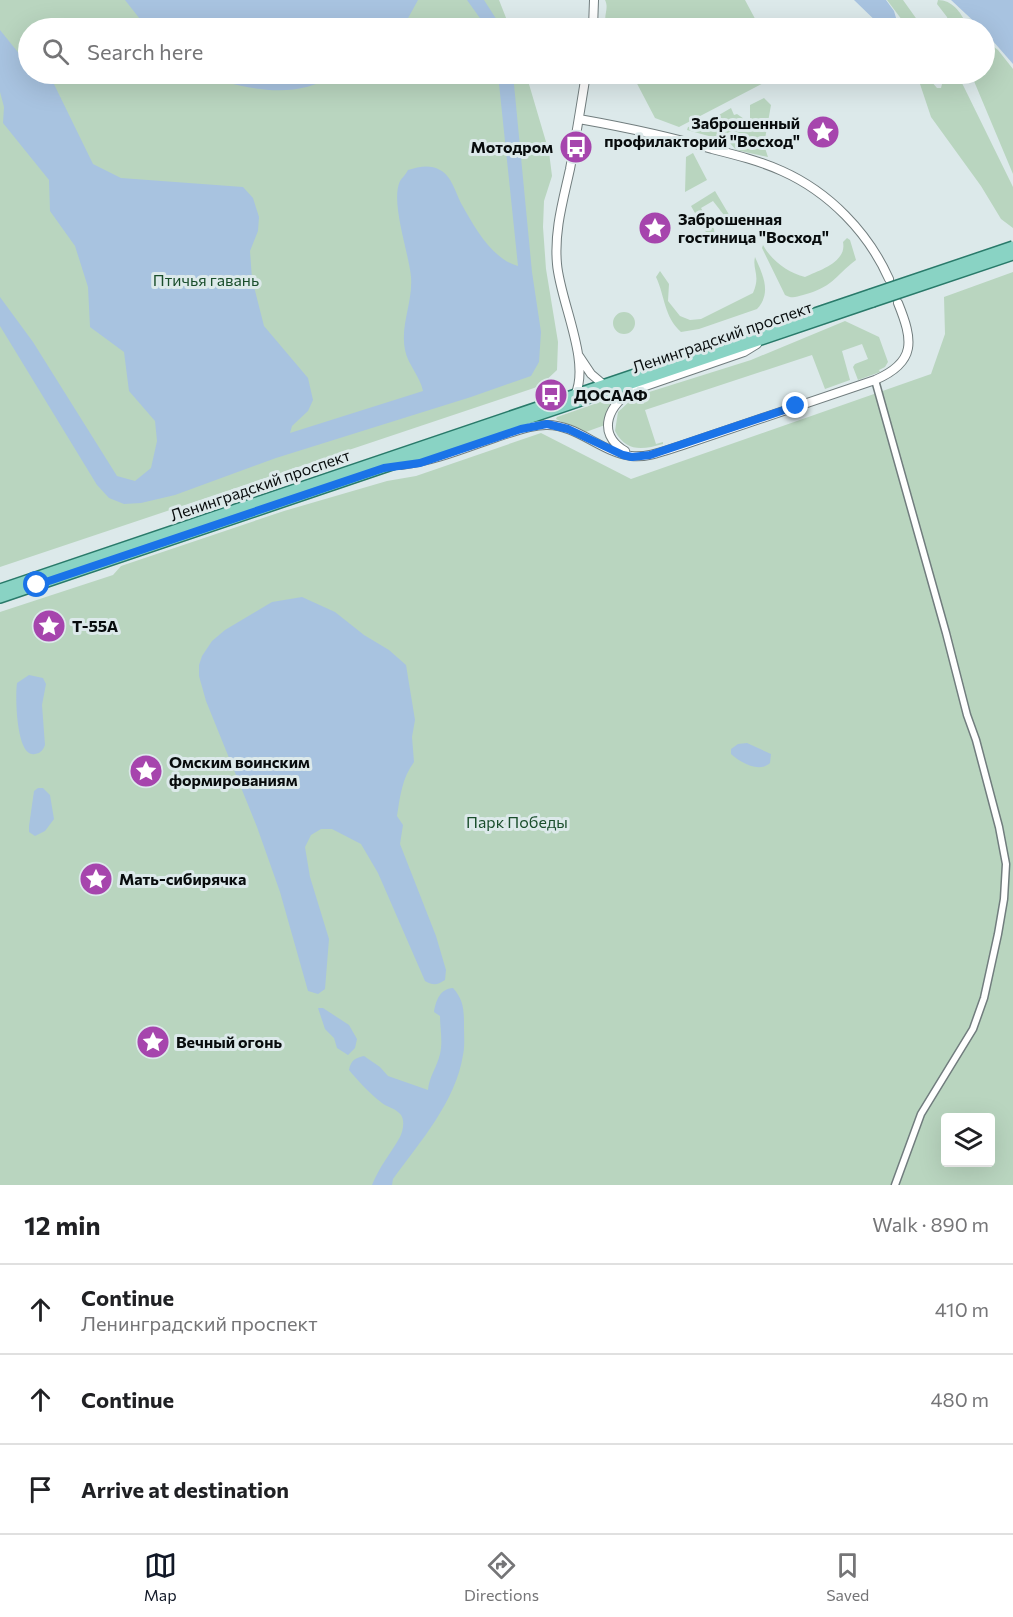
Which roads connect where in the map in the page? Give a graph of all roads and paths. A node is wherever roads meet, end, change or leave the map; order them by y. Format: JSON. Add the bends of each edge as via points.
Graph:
{"nodes":[{"id":1,"x":594,"y":0,"type":"edge"},
{"id":2,"x":593,"y":18,"type":"edge"},
{"id":3,"x":584,"y":84,"type":"edge"},
{"id":4,"x":579,"y":120,"type":"junction"},
{"id":5,"x":1013,"y":246,"type":"edge"},
{"id":6,"x":1013,"y":255,"type":"edge"},
{"id":7,"x":889,"y":279,"type":"dead end"},
{"id":8,"x":872,"y":298,"type":"junction"},
{"id":9,"x":898,"y":303,"type":"dead end"},
{"id":10,"x":772,"y":336,"type":"junction"},
{"id":11,"x":578,"y":355,"type":"junction"},
{"id":12,"x":875,"y":380,"type":"junction"},
{"id":13,"x":604,"y":385,"type":"junction"},
{"id":14,"x":575,"y":394,"type":"junction"},
{"id":15,"x":644,"y":456,"type":"junction"},
{"id":16,"x":384,"y":468,"type":"junction"},
{"id":17,"x":0,"y":589,"type":"edge"},
{"id":18,"x":0,"y":598,"type":"edge"},
{"id":19,"x":895,"y":1185,"type":"edge"}],
"edges":[{"from":1,"to":2,"type":"street"},
{"from":3,"to":4,"type":"street"},
{"from":4,"to":7,"type":"street","via":[[669,136],[782,171],[819,192],[846,217],[870,246]]},
{"from":4,"to":11,"type":"street","via":[[556,239],[558,276]]},
{"from":5,"to":8,"type":"main road","bridge":true},
{"from":6,"to":8,"type":"main road","bridge":true},
{"from":8,"to":10,"type":"main road","name":"Ленинградский проспект"},
{"from":8,"to":13,"type":"main road","name":"Ленинградский проспект"},
{"from":9,"to":12,"type":"street","via":[[908,330],[907,355],[898,369]]},
{"from":10,"to":15,"type":"street","via":[[744,352],[634,390],[619,400],[609,419],[610,435],[624,451]]},
{"from":10,"to":16,"type":"main road","name":"Ленинградский проспект"},
{"from":11,"to":13,"type":"street"},
{"from":11,"to":14,"type":"street","via":[[580,379]]},
{"from":12,"to":15,"type":"street"},
{"from":12,"to":19,"type":"street","via":[[976,740],[1006,864],[998,934],[979,1015],[921,1114]]},
{"from":13,"to":14,"type":"main road","name":"Ленинградский проспект"},
{"from":14,"to":17,"type":"main road","name":"Ленинградский проспект"},
{"from":15,"to":16,"type":"street","via":[[623,455],[568,429],[547,424],[420,463]]},
{"from":16,"to":18,"type":"main road","name":"Ленинградский проспект"}]}
